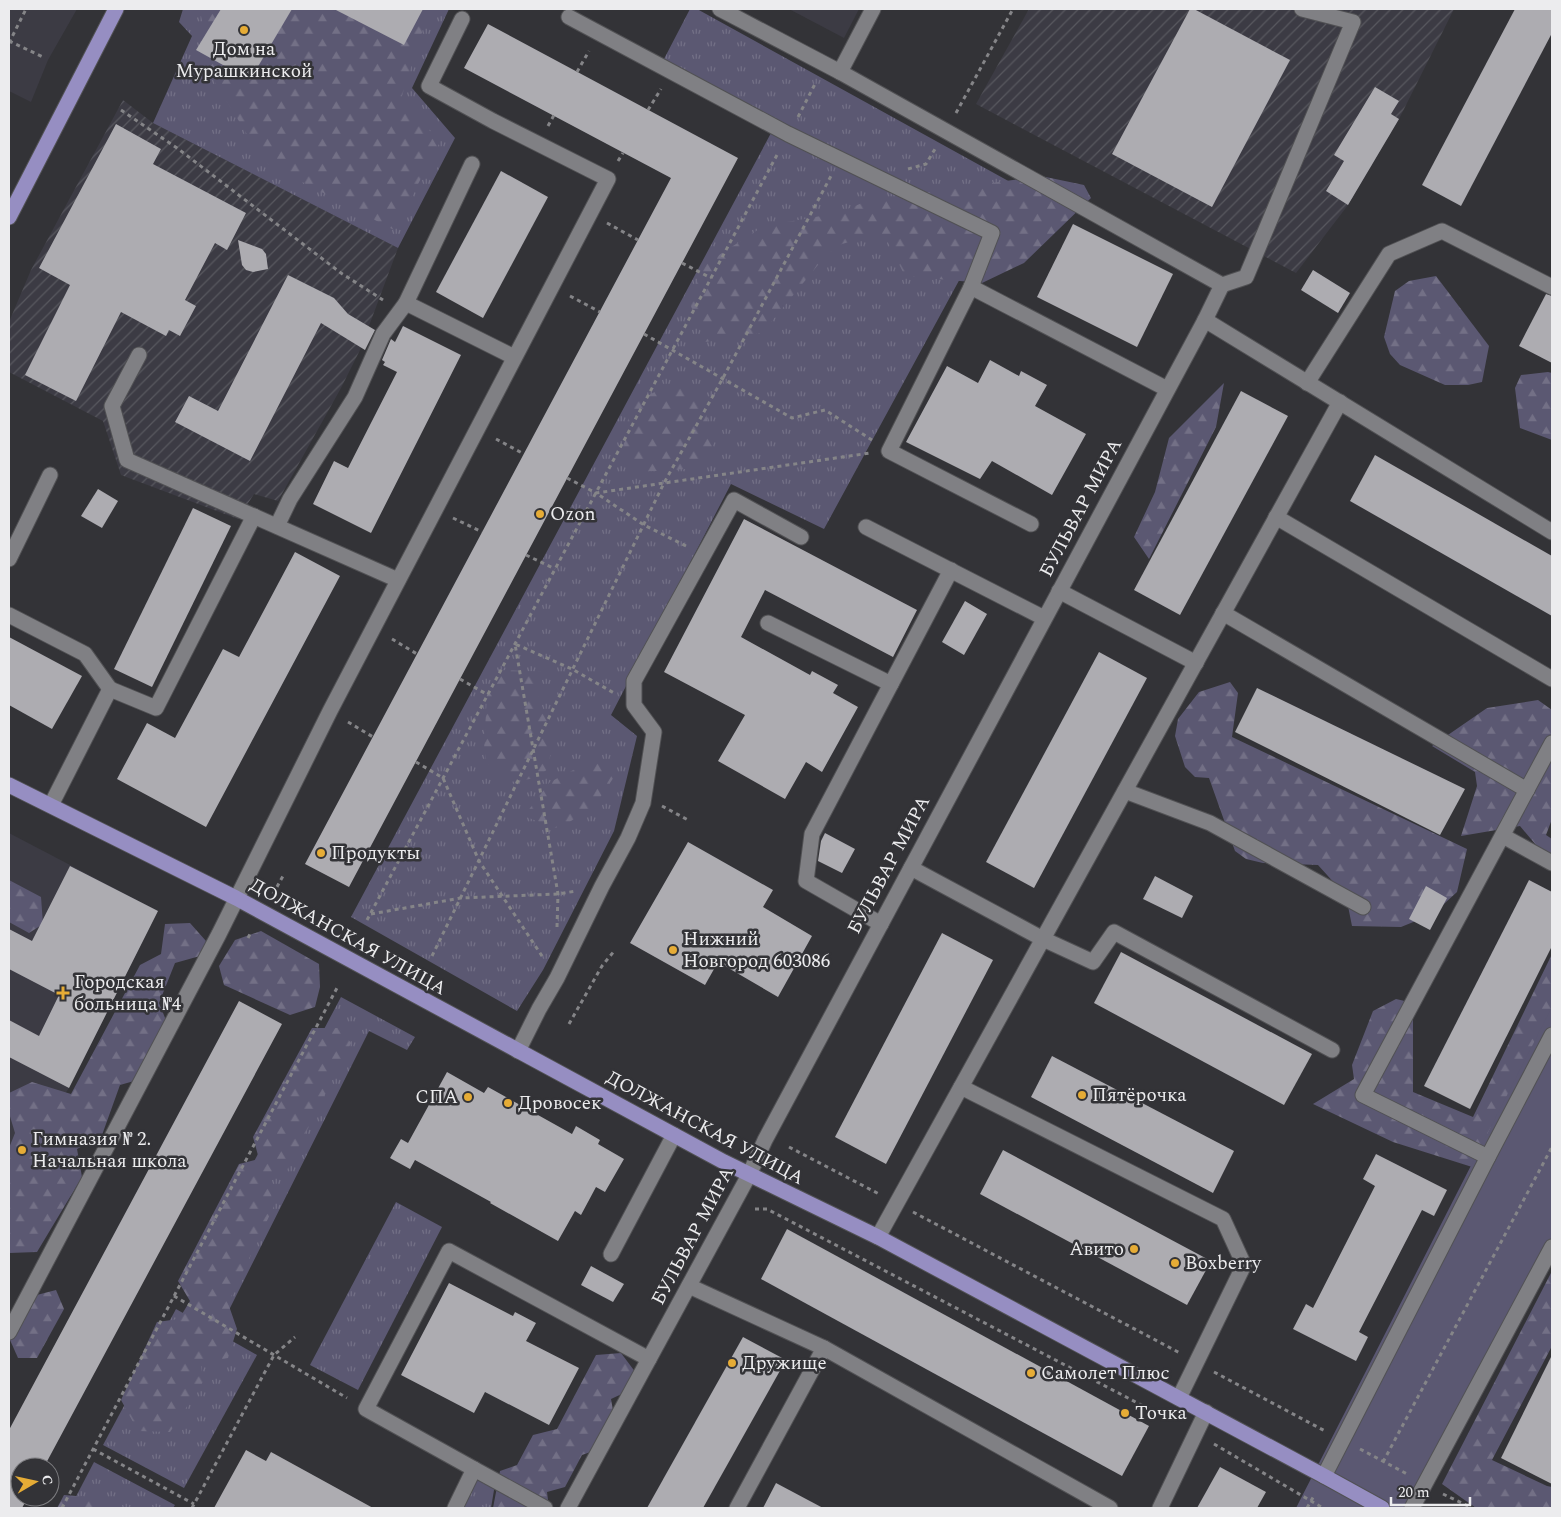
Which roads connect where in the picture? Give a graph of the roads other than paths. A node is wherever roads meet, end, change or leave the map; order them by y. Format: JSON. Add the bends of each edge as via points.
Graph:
{"nodes":[{"id":1,"x":116,"y":9,"type":"edge"},
{"id":2,"x":720,"y":9,"type":"edge"},
{"id":3,"x":873,"y":9,"type":"edge"},
{"id":4,"x":1302,"y":9,"type":"edge"},
{"id":5,"x":569,"y":17,"type":"dead end"},
{"id":6,"x":462,"y":19,"type":"dead end"},
{"id":7,"x":840,"y":72,"type":"junction"},
{"id":8,"x":472,"y":164,"type":"dead end"},
{"id":9,"x":9,"y":217,"type":"edge"},
{"id":10,"x":1222,"y":285,"type":"junction"},
{"id":11,"x":971,"y":287,"type":"junction"},
{"id":12,"x":1552,"y":287,"type":"edge"},
{"id":13,"x":403,"y":307,"type":"junction"},
{"id":14,"x":1205,"y":320,"type":"junction"},
{"id":15,"x":139,"y":355,"type":"dead end"},
{"id":16,"x":514,"y":357,"type":"junction"},
{"id":17,"x":1307,"y":383,"type":"junction"},
{"id":18,"x":1168,"y":389,"type":"junction"},
{"id":19,"x":1340,"y":402,"type":"junction"},
{"id":20,"x":50,"y":475,"type":"dead end"},
{"id":21,"x":254,"y":516,"type":"junction"},
{"id":22,"x":1276,"y":517,"type":"junction"},
{"id":23,"x":1031,"y":524,"type":"dead end"},
{"id":24,"x":277,"y":526,"type":"junction"},
{"id":25,"x":866,"y":526,"type":"dead end"},
{"id":26,"x":1552,"y":532,"type":"edge"},
{"id":27,"x":801,"y":537,"type":"dead end"},
{"id":28,"x":9,"y":559,"type":"edge"},
{"id":29,"x":951,"y":570,"type":"junction"},
{"id":30,"x":398,"y":580,"type":"junction"},
{"id":31,"x":1059,"y":591,"type":"junction"},
{"id":32,"x":1223,"y":613,"type":"junction"},
{"id":33,"x":9,"y":615,"type":"edge"},
{"id":34,"x":1044,"y":618,"type":"junction"},
{"id":35,"x":768,"y":623,"type":"dead end"},
{"id":36,"x":1196,"y":663,"type":"junction"},
{"id":37,"x":1552,"y":679,"type":"edge"},
{"id":38,"x":891,"y":684,"type":"junction"},
{"id":39,"x":110,"y":689,"type":"junction"},
{"id":40,"x":1552,"y":743,"type":"edge"},
{"id":41,"x":9,"y":785,"type":"edge"},
{"id":42,"x":1527,"y":790,"type":"junction"},
{"id":43,"x":1125,"y":791,"type":"junction"},
{"id":44,"x":51,"y":805,"type":"junction"},
{"id":45,"x":1503,"y":836,"type":"junction"},
{"id":46,"x":1552,"y":863,"type":"edge"},
{"id":47,"x":910,"y":868,"type":"junction"},
{"id":48,"x":236,"y":898,"type":"junction"},
{"id":49,"x":1363,"y":907,"type":"dead end"},
{"id":50,"x":880,"y":924,"type":"junction"},
{"id":51,"x":1043,"y":938,"type":"junction"},
{"id":52,"x":1552,"y":1035,"type":"edge"},
{"id":53,"x":1332,"y":1050,"type":"dead end"},
{"id":54,"x":518,"y":1051,"type":"junction"},
{"id":55,"x":961,"y":1087,"type":"junction"},
{"id":56,"x":674,"y":1135,"type":"junction"},
{"id":57,"x":1488,"y":1157,"type":"junction"},
{"id":58,"x":749,"y":1175,"type":"junction"},
{"id":59,"x":878,"y":1237,"type":"junction"},
{"id":60,"x":1552,"y":1247,"type":"edge"},
{"id":61,"x":611,"y":1254,"type":"dead end"},
{"id":62,"x":689,"y":1286,"type":"junction"},
{"id":63,"x":9,"y":1332,"type":"edge"},
{"id":64,"x":824,"y":1348,"type":"junction"},
{"id":65,"x":649,"y":1359,"type":"junction"},
{"id":66,"x":1178,"y":1398,"type":"junction"},
{"id":67,"x":1206,"y":1412,"type":"junction"},
{"id":68,"x":474,"y":1469,"type":"junction"},
{"id":69,"x":1324,"y":1476,"type":"junction"},
{"id":70,"x":740,"y":1507,"type":"edge"},
{"id":71,"x":455,"y":1508,"type":"edge"},
{"id":72,"x":545,"y":1508,"type":"edge"},
{"id":73,"x":568,"y":1508,"type":"edge"},
{"id":74,"x":1110,"y":1508,"type":"edge"},
{"id":75,"x":1160,"y":1508,"type":"edge"},
{"id":76,"x":1382,"y":1508,"type":"edge"},
{"id":77,"x":1412,"y":1508,"type":"edge"}],
"edges":[{"from":1,"to":9,"type":"main road"},
{"from":2,"to":7,"type":"street"},
{"from":3,"to":7,"type":"street"},
{"from":4,"to":10,"type":"street","via":[[1353,22],[1246,277]]},
{"from":5,"to":11,"type":"street","via":[[788,134],[992,233]]},
{"from":6,"to":16,"type":"street","via":[[428,86],[608,179]]},
{"from":7,"to":10,"type":"street"},
{"from":8,"to":13,"type":"street"},
{"from":10,"to":14,"type":"street","name":"БУЛЬВАР МИРА"},
{"from":11,"to":18,"type":"street"},
{"from":11,"to":23,"type":"street","via":[[889,450]]},
{"from":12,"to":17,"type":"street","via":[[1442,231],[1389,254]]},
{"from":13,"to":16,"type":"street"},
{"from":13,"to":24,"type":"street","via":[[382,334],[355,397],[290,499]]},
{"from":14,"to":17,"type":"street"},
{"from":14,"to":18,"type":"street","name":"БУЛЬВАР МИРА"},
{"from":15,"to":21,"type":"street","via":[[112,406],[126,460]]},
{"from":16,"to":30,"type":"street"},
{"from":17,"to":19,"type":"street"},
{"from":18,"to":31,"type":"street","name":"БУЛЬВАР МИРА"},
{"from":19,"to":22,"type":"street"},
{"from":19,"to":26,"type":"street"},
{"from":20,"to":28,"type":"street"},
{"from":21,"to":24,"type":"street"},
{"from":21,"to":39,"type":"street","via":[[156,708]]},
{"from":22,"to":32,"type":"street"},
{"from":22,"to":37,"type":"street"},
{"from":24,"to":30,"type":"street"},
{"from":25,"to":29,"type":"street"},
{"from":27,"to":54,"type":"street","via":[[734,500],[634,681],[634,704],[654,732],[642,803],[628,838]]},
{"from":29,"to":34,"type":"street"},
{"from":29,"to":38,"type":"street"},
{"from":30,"to":48,"type":"street"},
{"from":31,"to":34,"type":"street","name":"БУЛЬВАР МИРА"},
{"from":31,"to":36,"type":"street"},
{"from":32,"to":36,"type":"street"},
{"from":32,"to":42,"type":"street"},
{"from":33,"to":39,"type":"street","via":[[85,654]]},
{"from":34,"to":47,"type":"street","name":"БУЛЬВАР МИРА"},
{"from":35,"to":38,"type":"street"},
{"from":36,"to":43,"type":"street"},
{"from":38,"to":50,"type":"street","via":[[812,834],[806,882]]},
{"from":39,"to":44,"type":"street"},
{"from":40,"to":42,"type":"street"},
{"from":41,"to":44,"type":"main road","name":"ДОЛЖАНСКАЯ УЛИЦА"},
{"from":42,"to":45,"type":"street"},
{"from":43,"to":49,"type":"street","via":[[1210,824]]},
{"from":43,"to":51,"type":"street"},
{"from":44,"to":48,"type":"main road","name":"ДОЛЖАНСКАЯ УЛИЦА"},
{"from":45,"to":46,"type":"street"},
{"from":45,"to":57,"type":"street","via":[[1363,1095]]},
{"from":47,"to":50,"type":"street","name":"БУЛЬВАР МИРА"},
{"from":47,"to":51,"type":"street"},
{"from":48,"to":54,"type":"main road","name":"ДОЛЖАНСКАЯ УЛИЦА"},
{"from":48,"to":63,"type":"street"},
{"from":50,"to":58,"type":"street","name":"БУЛЬВАР МИРА"},
{"from":51,"to":53,"type":"street","via":[[1093,962],[1114,932]]},
{"from":51,"to":55,"type":"street"},
{"from":52,"to":57,"type":"street"},
{"from":54,"to":56,"type":"main road","name":"ДОЛЖАНСКАЯ УЛИЦА"},
{"from":55,"to":59,"type":"street"},
{"from":55,"to":66,"type":"street","via":[[1223,1220],[1244,1265]]},
{"from":56,"to":58,"type":"main road","name":"ДОЛЖАНСКАЯ УЛИЦА"},
{"from":56,"to":61,"type":"street"},
{"from":57,"to":69,"type":"street"},
{"from":58,"to":59,"type":"main road","name":"ДОЛЖАНСКАЯ УЛИЦА"},
{"from":58,"to":62,"type":"street","name":"БУЛЬВАР МИРА"},
{"from":59,"to":66,"type":"main road","name":"ДОЛЖАНСКАЯ УЛИЦА"},
{"from":60,"to":77,"type":"street"},
{"from":62,"to":64,"type":"street"},
{"from":62,"to":65,"type":"street","name":"БУЛЬВАР МИРА"},
{"from":64,"to":70,"type":"street"},
{"from":64,"to":74,"type":"street"},
{"from":65,"to":68,"type":"street","via":[[449,1251],[366,1409]]},
{"from":65,"to":73,"type":"street","name":"БУЛЬВАР МИРА"},
{"from":66,"to":67,"type":"main road","name":"ДОЛЖАНСКАЯ УЛИЦА"},
{"from":67,"to":69,"type":"main road","name":"ДОЛЖАНСКАЯ УЛИЦА"},
{"from":67,"to":75,"type":"street"},
{"from":68,"to":71,"type":"street"},
{"from":68,"to":72,"type":"street"},
{"from":69,"to":76,"type":"main road","name":"ДОЛЖАНСКАЯ УЛИЦА"}]}
